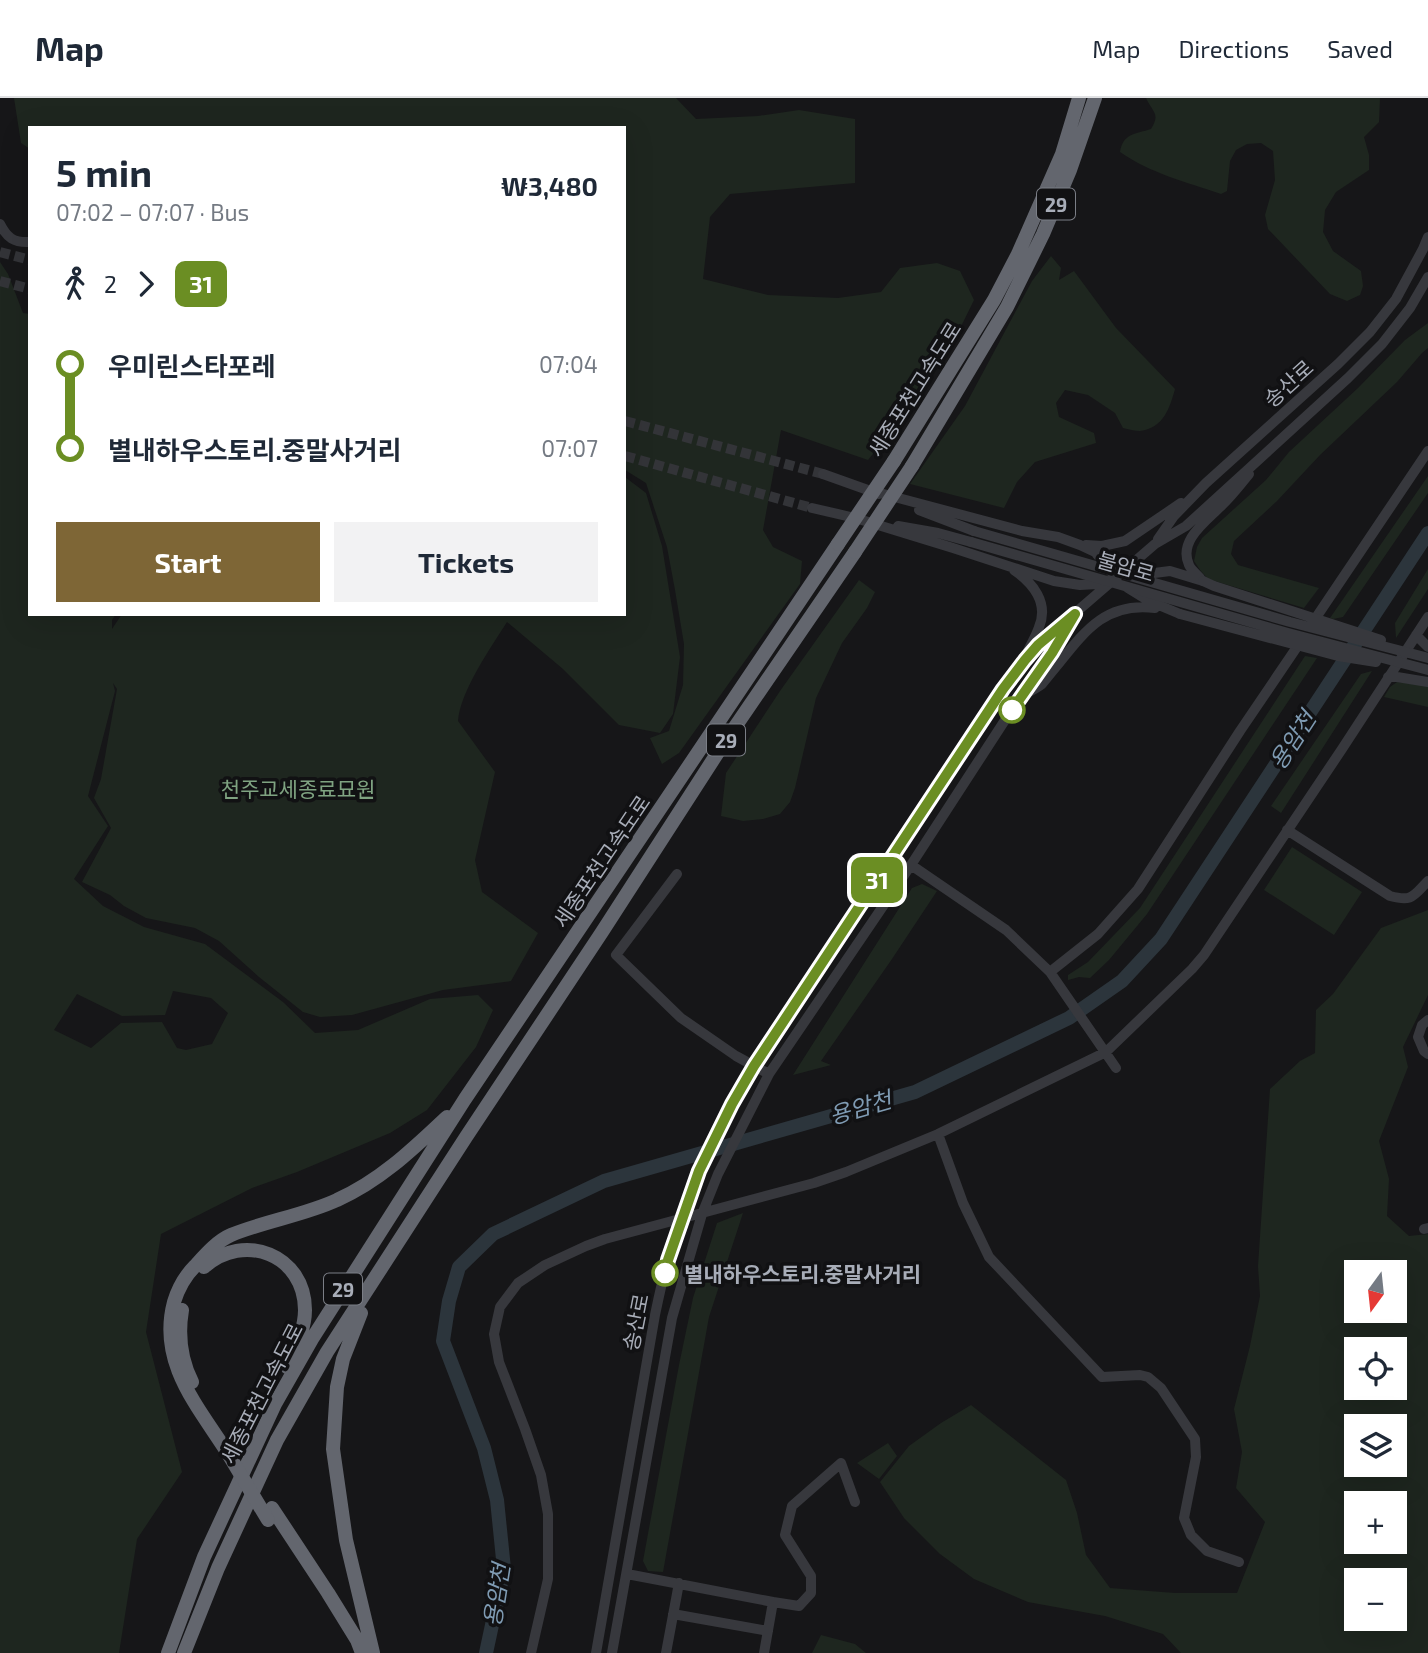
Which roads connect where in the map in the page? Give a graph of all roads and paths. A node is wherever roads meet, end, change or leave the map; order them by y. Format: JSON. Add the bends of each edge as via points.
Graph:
{"nodes":[{"id":1,"x":1079,"y":98,"type":"edge"},
{"id":2,"x":1096,"y":98,"type":"edge"},
{"id":3,"x":0,"y":224,"type":"edge"},
{"id":4,"x":1428,"y":237,"type":"edge"},
{"id":5,"x":28,"y":242,"type":"edge"},
{"id":6,"x":1428,"y":277,"type":"edge"},
{"id":7,"x":1000,"y":303,"type":"junction"},
{"id":8,"x":1274,"y":444,"type":"junction"},
{"id":9,"x":1428,"y":451,"type":"edge"},
{"id":10,"x":823,"y":474,"type":"tunnel mouth"},
{"id":11,"x":1202,"y":489,"type":"junction"},
{"id":12,"x":876,"y":492,"type":"junction"},
{"id":13,"x":811,"y":508,"type":"tunnel mouth"},
{"id":14,"x":851,"y":517,"type":"junction"},
{"id":15,"x":1080,"y":544,"type":"junction"},
{"id":16,"x":1155,"y":544,"type":"junction"},
{"id":17,"x":1005,"y":564,"type":"junction"},
{"id":18,"x":1116,"y":578,"type":"junction"},
{"id":19,"x":1203,"y":580,"type":"junction"},
{"id":20,"x":1165,"y":609,"type":"junction"},
{"id":21,"x":1075,"y":614,"type":"junction"},
{"id":22,"x":1428,"y":617,"type":"edge"},
{"id":23,"x":1416,"y":635,"type":"junction"},
{"id":24,"x":1428,"y":646,"type":"edge"},
{"id":25,"x":1428,"y":657,"type":"edge"},
{"id":26,"x":1025,"y":660,"type":"junction"},
{"id":27,"x":1428,"y":670,"type":"edge"},
{"id":28,"x":1388,"y":677,"type":"junction"},
{"id":29,"x":1428,"y":682,"type":"edge"},
{"id":30,"x":1020,"y":697,"type":"junction"},
{"id":31,"x":1287,"y":830,"type":"junction"},
{"id":32,"x":911,"y":866,"type":"junction"},
{"id":33,"x":677,"y":874,"type":"dead end"},
{"id":34,"x":1428,"y":881,"type":"edge"},
{"id":35,"x":1050,"y":972,"type":"junction"},
{"id":36,"x":1428,"y":1020,"type":"edge"},
{"id":37,"x":1106,"y":1052,"type":"junction"},
{"id":38,"x":1428,"y":1054,"type":"edge"},
{"id":39,"x":754,"y":1066,"type":"junction"},
{"id":40,"x":1116,"y":1068,"type":"dead end"},
{"id":41,"x":769,"y":1074,"type":"junction"},
{"id":42,"x":466,"y":1099,"type":"junction"},
{"id":43,"x":938,"y":1134,"type":"junction"},
{"id":44,"x":702,"y":1214,"type":"junction"},
{"id":45,"x":682,"y":1219,"type":"junction"},
{"id":46,"x":388,"y":1257,"type":"junction"},
{"id":47,"x":275,"y":1404,"type":"junction"},
{"id":48,"x":229,"y":1447,"type":"junction"},
{"id":49,"x":855,"y":1502,"type":"dead end"},
{"id":50,"x":270,"y":1514,"type":"junction"},
{"id":51,"x":1240,"y":1562,"type":"dead end"},
{"id":52,"x":627,"y":1574,"type":"junction"},
{"id":53,"x":679,"y":1583,"type":"junction"},
{"id":54,"x":773,"y":1602,"type":"junction"},
{"id":55,"x":673,"y":1614,"type":"junction"},
{"id":56,"x":768,"y":1631,"type":"junction"},
{"id":57,"x":168,"y":1653,"type":"edge"},
{"id":58,"x":184,"y":1653,"type":"edge"},
{"id":59,"x":354,"y":1653,"type":"edge"},
{"id":60,"x":362,"y":1653,"type":"edge"},
{"id":61,"x":373,"y":1653,"type":"edge"},
{"id":62,"x":531,"y":1653,"type":"edge"},
{"id":63,"x":596,"y":1653,"type":"edge"},
{"id":64,"x":612,"y":1653,"type":"edge"},
{"id":65,"x":666,"y":1653,"type":"edge"},
{"id":66,"x":764,"y":1653,"type":"edge"}],
"edges":[{"from":1,"to":7,"type":"highway","name":"세종포천고속도로","number":"29","via":[[1062,154]]},
{"from":2,"to":7,"type":"highway","name":"세종포천고속도로","number":"29","via":[[1044,234]]},
{"from":3,"to":5,"type":"street","via":[[5,235]]},
{"from":4,"to":11,"type":"street","name":"송산로","via":[[1396,299],[1370,332]]},
{"from":6,"to":8,"type":"street","name":"송산로","via":[[1382,344]]},
{"from":7,"to":42,"type":"highway","name":"세종포천고속도로","number":"29","bridge":true},
{"from":7,"to":46,"type":"highway","name":"세종포천고속도로","number":"29","bridge":true,"via":[[912,466],[722,746]]},
{"from":8,"to":16,"type":"street","name":"송산로","via":[[1186,526]]},
{"from":8,"to":19,"type":"street","via":[[1191,536],[1186,551],[1189,566]]},
{"from":9,"to":35,"type":"street","via":[[1138,889],[1098,934]]},
{"from":10,"to":12,"type":"street","name":"불암로"},
{"from":11,"to":15,"type":"street","via":[[1125,541]]},
{"from":11,"to":16,"type":"street","name":"송산로","via":[[1174,516]]},
{"from":12,"to":15,"type":"street"},
{"from":12,"to":25,"type":"street","name":"불암로","bridge":true,"via":[[974,531]]},
{"from":13,"to":14,"type":"street","name":"불암로"},
{"from":14,"to":17,"type":"street"},
{"from":14,"to":27,"type":"street","name":"불암로","bridge":true,"via":[[938,533]]},
{"from":15,"to":18,"type":"street","via":[[1095,552]]},
{"from":16,"to":18,"type":"street","name":"송산로"},
{"from":17,"to":18,"type":"street","via":[[1080,585]]},
{"from":17,"to":26,"type":"street","via":[[1033,586],[1042,606],[1040,625]]},
{"from":18,"to":19,"type":"street","via":[[1170,571]]},
{"from":18,"to":20,"type":"street"},
{"from":18,"to":21,"type":"street","name":"송산로"},
{"from":19,"to":25,"type":"street","bridge":true},
{"from":20,"to":27,"type":"street","bridge":true,"via":[[1338,656]]},
{"from":20,"to":30,"type":"street","via":[[1127,609],[1102,617],[1041,685]]},
{"from":21,"to":26,"type":"street","name":"송산로"},
{"from":21,"to":30,"type":"street","name":"송산로"},
{"from":22,"to":23,"type":"street"},
{"from":23,"to":24,"type":"street"},
{"from":23,"to":28,"type":"street"},
{"from":26,"to":39,"type":"street","name":"송산로"},
{"from":28,"to":29,"type":"street"},
{"from":28,"to":31,"type":"street"},
{"from":30,"to":32,"type":"street","name":"송산로"},
{"from":31,"to":34,"type":"street","via":[[1390,896],[1412,897]]},
{"from":31,"to":37,"type":"street","via":[[1204,955]]},
{"from":32,"to":35,"type":"street","via":[[1006,930]]},
{"from":32,"to":41,"type":"street","name":"송산로"},
{"from":33,"to":39,"type":"street","via":[[616,955],[681,1018]]},
{"from":35,"to":37,"type":"street"},
{"from":36,"to":38,"type":"street","via":[[1418,1037]]},
{"from":37,"to":40,"type":"street"},
{"from":37,"to":43,"type":"street"},
{"from":39,"to":41,"type":"street"},
{"from":39,"to":45,"type":"street","name":"송산로","via":[[699,1171]]},
{"from":41,"to":44,"type":"street","name":"송산로"},
{"from":42,"to":47,"type":"highway","name":"세종포천고속도로","number":"29"},
{"from":42,"to":48,"type":"highway","via":[[373,1181],[337,1201],[229,1236],[190,1270],[174,1303],[170,1345],[184,1386]]},
{"from":43,"to":44,"type":"street","via":[[814,1183]]},
{"from":43,"to":51,"type":"street","via":[[989,1258],[1102,1377],[1140,1375],[1161,1388],[1195,1439],[1184,1518],[1191,1535],[1207,1551]]},
{"from":44,"to":45,"type":"street"},
{"from":44,"to":52,"type":"street","name":"송산로","via":[[672,1318]]},
{"from":45,"to":62,"type":"street","via":[[605,1239],[545,1265],[518,1283],[500,1307],[494,1334],[499,1362],[541,1475],[548,1514],[548,1579]]},
{"from":45,"to":63,"type":"street","name":"송산로","via":[[655,1315]]},
{"from":46,"to":58,"type":"highway","name":"세종포천고속도로","number":"29","via":[[277,1440]]},
{"from":46,"to":61,"type":"highway","via":[[343,1359],[333,1449],[346,1540]]},
{"from":47,"to":48,"type":"highway","via":[[304,1322],[301,1288],[275,1258],[254,1250],[233,1251],[214,1259],[196,1277],[181,1312],[180,1338],[188,1374]]},
{"from":47,"to":57,"type":"highway","name":"세종포천고속도로","number":"29","via":[[204,1557]]},
{"from":48,"to":50,"type":"highway","bridge":true},
{"from":49,"to":54,"type":"street","via":[[841,1463],[792,1506],[785,1535],[811,1576],[811,1593],[799,1606]]},
{"from":50,"to":59,"type":"highway"},
{"from":50,"to":60,"type":"highway","via":[[328,1593]]},
{"from":52,"to":53,"type":"street"},
{"from":52,"to":64,"type":"street","name":"송산로"},
{"from":53,"to":54,"type":"street"},
{"from":53,"to":55,"type":"street"},
{"from":54,"to":56,"type":"street"},
{"from":55,"to":56,"type":"street"},
{"from":55,"to":65,"type":"street"},
{"from":56,"to":66,"type":"street"}]}
